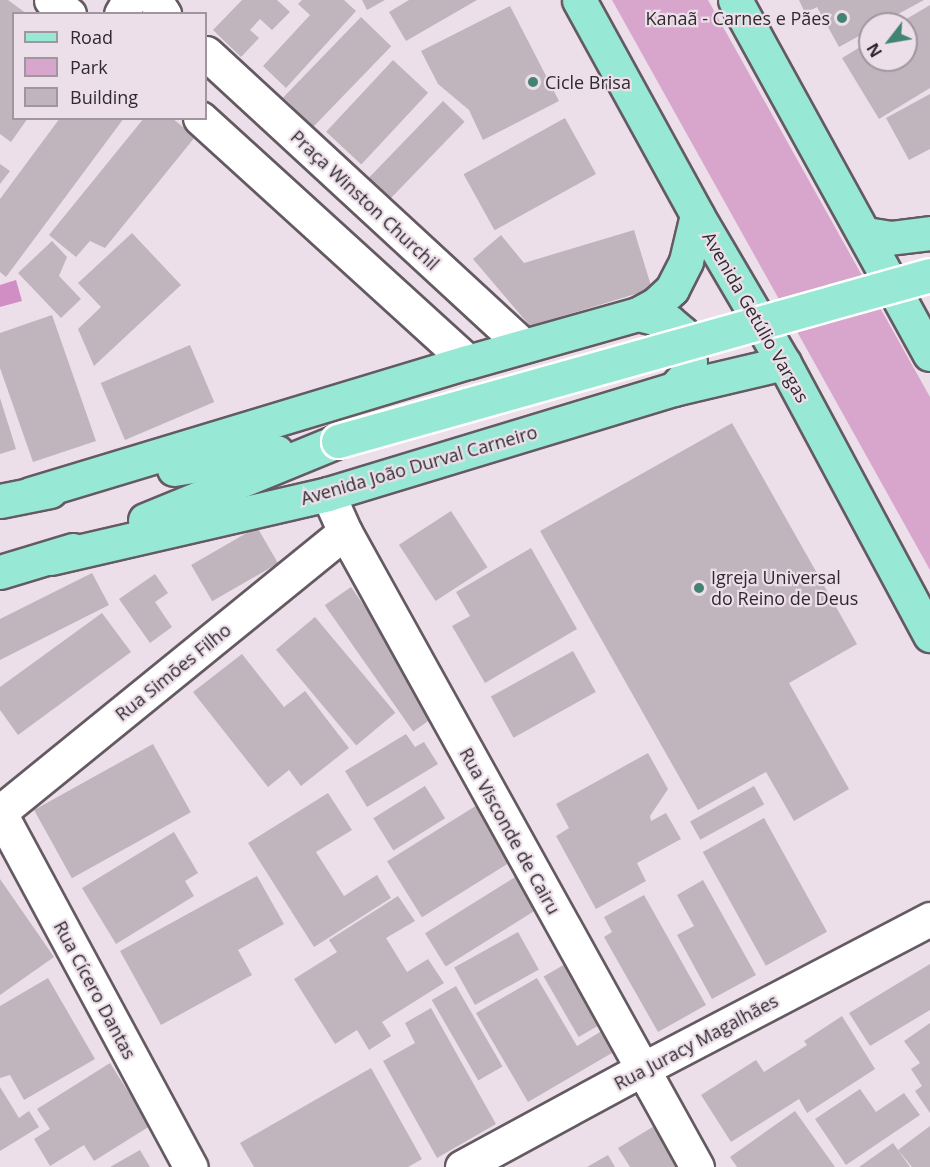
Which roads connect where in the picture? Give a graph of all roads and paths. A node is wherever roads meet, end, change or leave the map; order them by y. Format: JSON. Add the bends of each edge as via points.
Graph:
{"nodes":[{"id":1,"x":51,"y":0,"type":"edge"},
{"id":2,"x":579,"y":0,"type":"edge"},
{"id":3,"x":735,"y":0,"type":"edge"},
{"id":4,"x":66,"y":12,"type":"edge"},
{"id":5,"x":207,"y":54,"type":"edge"},
{"id":6,"x":202,"y":120,"type":"edge"},
{"id":7,"x":697,"y":215,"type":"junction"},
{"id":8,"x":930,"y":233,"type":"edge"},
{"id":9,"x":866,"y":234,"type":"junction"},
{"id":10,"x":930,"y":275,"type":"edge"},
{"id":11,"x":638,"y":314,"type":"junction"},
{"id":12,"x":524,"y":346,"type":"junction"},
{"id":13,"x":930,"y":354,"type":"edge"},
{"id":14,"x":468,"y":362,"type":"junction"},
{"id":15,"x":783,"y":363,"type":"junction"},
{"id":16,"x":674,"y":389,"type":"junction"},
{"id":17,"x":338,"y":441,"type":"junction"},
{"id":18,"x":328,"y":494,"type":"junction"},
{"id":19,"x":15,"y":498,"type":"edge"},
{"id":20,"x":345,"y":532,"type":"junction"},
{"id":21,"x":51,"y":558,"type":"junction"},
{"id":22,"x":0,"y":572,"type":"edge"},
{"id":23,"x":930,"y":635,"type":"edge"},
{"id":24,"x":0,"y":813,"type":"edge"},
{"id":25,"x":930,"y":919,"type":"edge"},
{"id":26,"x":641,"y":1070,"type":"junction"},
{"id":27,"x":191,"y":1167,"type":"edge"},
{"id":28,"x":462,"y":1167,"type":"edge"},
{"id":29,"x":697,"y":1167,"type":"edge"}],
"edges":[{"from":1,"to":4,"type":"street"},
{"from":2,"to":7,"type":"main road","name":"Avenida Getúlio Vargas"},
{"from":3,"to":9,"type":"main road"},
{"from":5,"to":12,"type":"street","name":"Praça Winston Churchil"},
{"from":6,"to":14,"type":"street"},
{"from":7,"to":11,"type":"main road","name":"Avenida João Durval Carneiro","via":[[686,261],[672,289]]},
{"from":7,"to":15,"type":"main road","name":"Avenida Getúlio Vargas"},
{"from":8,"to":9,"type":"main road","via":[[891,238]]},
{"from":9,"to":13,"type":"main road"},
{"from":10,"to":17,"type":"main road","name":"Avenida João Durval Carneiro","bridge":true},
{"from":11,"to":12,"type":"main road","name":"Avenida João Durval Carneiro"},
{"from":11,"to":16,"type":"main road","via":[[669,322],[682,333],[690,362],[688,373]]},
{"from":12,"to":14,"type":"main road","name":"Avenida João Durval Carneiro"},
{"from":14,"to":19,"type":"main road","name":"Avenida João Durval Carneiro"},
{"from":15,"to":16,"type":"main road","name":"Avenida João Durval Carneiro"},
{"from":15,"to":23,"type":"main road","name":"Avenida Getúlio Vargas"},
{"from":16,"to":18,"type":"main road","name":"Avenida João Durval Carneiro"},
{"from":17,"to":19,"type":"main road","name":"Avenida João Durval Carneiro"},
{"from":17,"to":21,"type":"main road","name":"Avenida João Durval Carneiro"},
{"from":18,"to":20,"type":"street","name":"Rua Visconde de Cairu"},
{"from":18,"to":21,"type":"main road","name":"Avenida João Durval Carneiro"},
{"from":20,"to":24,"type":"street","name":"Rua Simões Filho"},
{"from":20,"to":26,"type":"street","name":"Rua Visconde de Cairu"},
{"from":21,"to":22,"type":"main road","name":"Avenida João Durval Carneiro"},
{"from":24,"to":27,"type":"street","name":"Rua Cícero Dantas"},
{"from":25,"to":26,"type":"street","name":"Rua Juracy Magalhães"},
{"from":26,"to":28,"type":"street","name":"Rua Juracy Magalhães"},
{"from":26,"to":29,"type":"street","name":"Rua Visconde de Cairu"}]}
